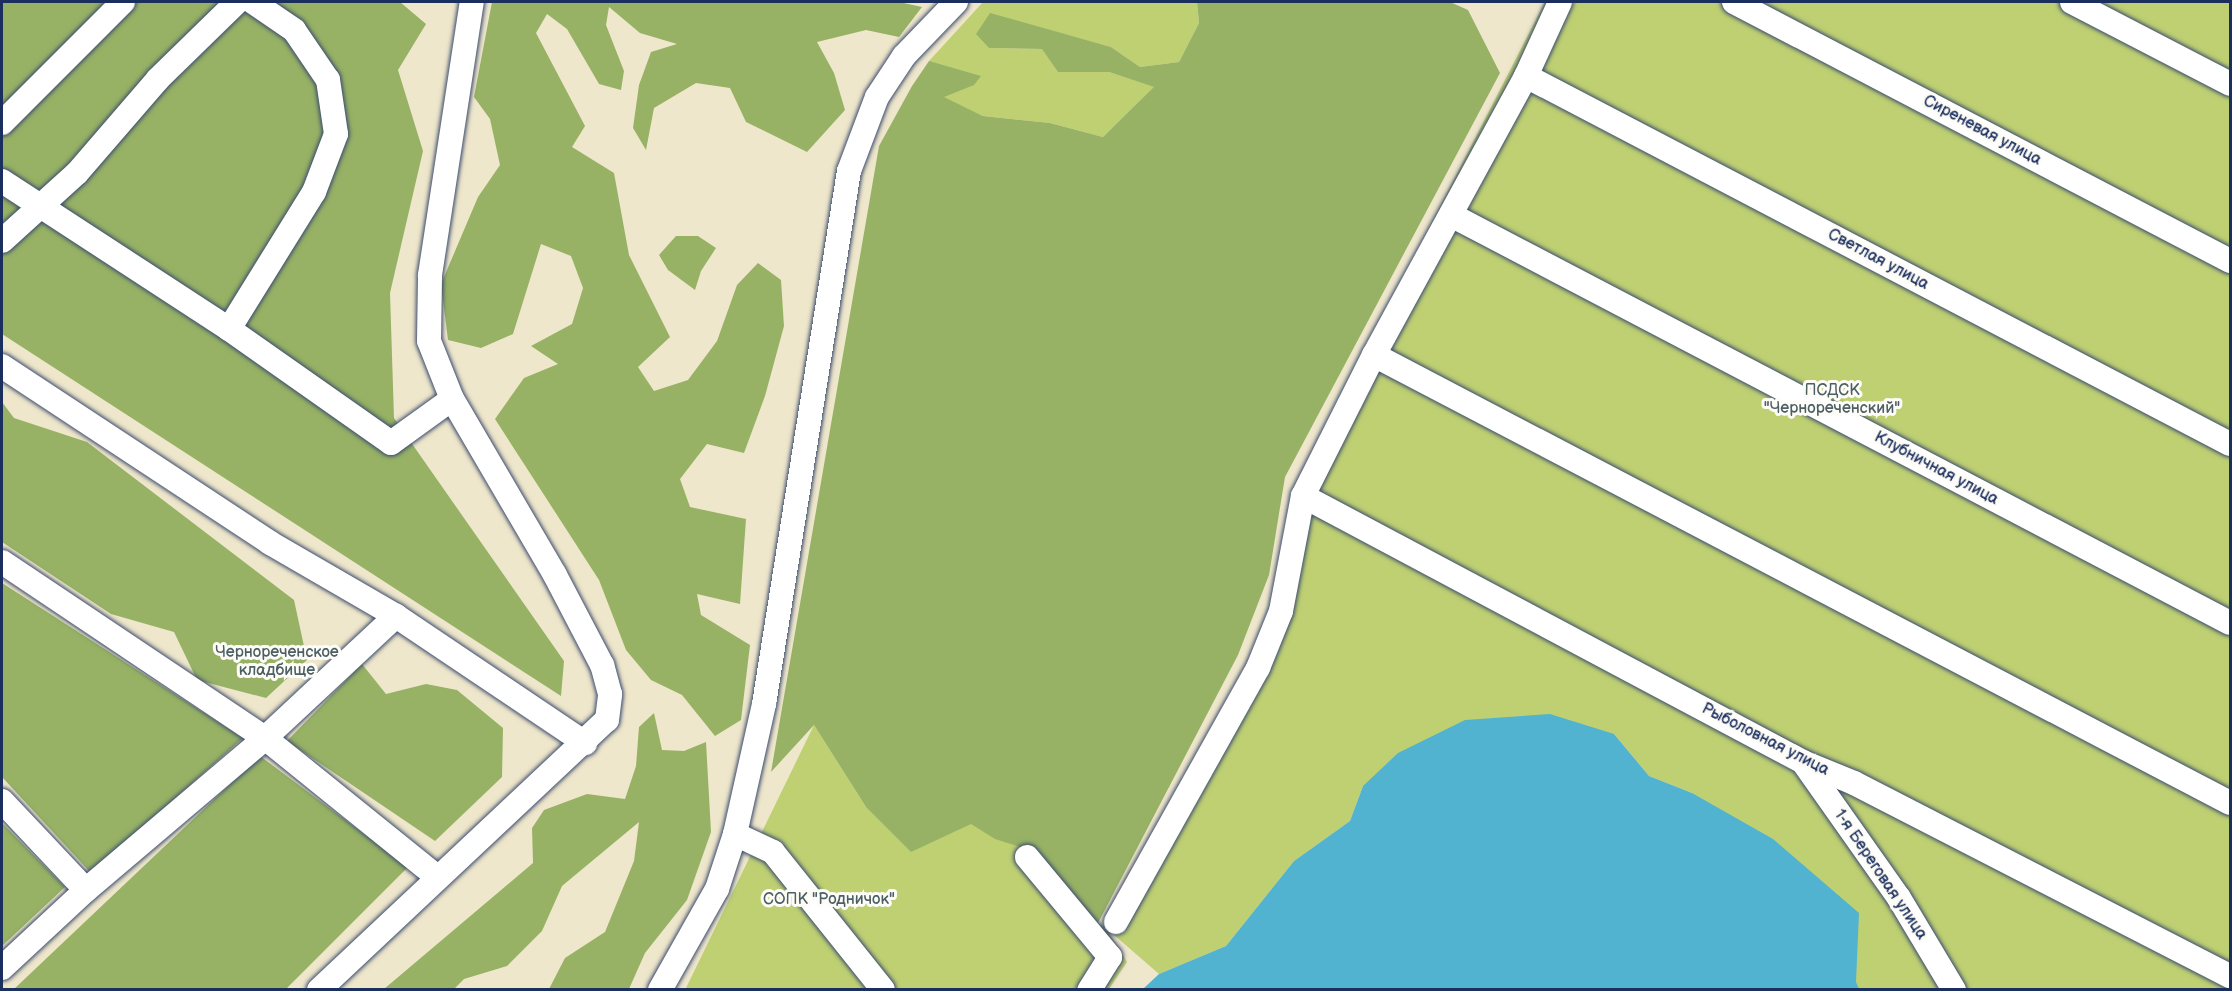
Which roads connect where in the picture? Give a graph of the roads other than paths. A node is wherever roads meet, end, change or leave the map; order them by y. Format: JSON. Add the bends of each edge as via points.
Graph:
{"nodes":[{"id":1,"x":123,"y":2,"type":"edge"},
{"id":2,"x":237,"y":2,"type":"edge"},
{"id":3,"x":253,"y":2,"type":"edge"},
{"id":4,"x":472,"y":2,"type":"edge"},
{"id":5,"x":956,"y":2,"type":"edge"},
{"id":6,"x":1560,"y":2,"type":"edge"},
{"id":7,"x":1734,"y":2,"type":"edge"},
{"id":8,"x":2072,"y":2,"type":"edge"},
{"id":9,"x":1526,"y":76,"type":"junction"},
{"id":10,"x":2230,"y":84,"type":"edge"},
{"id":11,"x":2,"y":123,"type":"edge"},
{"id":12,"x":2,"y":181,"type":"edge"},
{"id":13,"x":39,"y":208,"type":"junction"},
{"id":14,"x":1450,"y":215,"type":"junction"},
{"id":15,"x":2,"y":241,"type":"edge"},
{"id":16,"x":2230,"y":261,"type":"edge"},
{"id":17,"x":229,"y":329,"type":"junction"},
{"id":18,"x":1374,"y":355,"type":"junction"},
{"id":19,"x":2,"y":366,"type":"edge"},
{"id":20,"x":452,"y":399,"type":"junction"},
{"id":21,"x":2230,"y":444,"type":"edge"},
{"id":22,"x":1303,"y":496,"type":"junction"},
{"id":23,"x":2,"y":562,"type":"edge"},
{"id":24,"x":396,"y":616,"type":"junction"},
{"id":25,"x":2230,"y":623,"type":"edge"},
{"id":26,"x":265,"y":738,"type":"junction"},
{"id":27,"x":585,"y":743,"type":"junction"},
{"id":28,"x":1803,"y":762,"type":"junction"},
{"id":29,"x":2,"y":801,"type":"edge"},
{"id":30,"x":2230,"y":803,"type":"edge"},
{"id":31,"x":735,"y":834,"type":"junction"},
{"id":32,"x":1027,"y":857,"type":"dead end"},
{"id":33,"x":436,"y":877,"type":"junction"},
{"id":34,"x":86,"y":890,"type":"junction"},
{"id":35,"x":1116,"y":922,"type":"dead end"},
{"id":36,"x":2,"y":968,"type":"edge"},
{"id":37,"x":2230,"y":976,"type":"edge"},
{"id":38,"x":319,"y":990,"type":"edge"},
{"id":39,"x":660,"y":990,"type":"edge"},
{"id":40,"x":883,"y":990,"type":"edge"},
{"id":41,"x":1089,"y":990,"type":"edge"},
{"id":42,"x":1954,"y":990,"type":"edge"}],
"edges":[{"from":1,"to":11,"type":"street"},
{"from":2,"to":13,"type":"street","via":[[158,79],[77,173]]},
{"from":3,"to":17,"type":"street","via":[[294,30],[328,80],[336,134],[314,192]]},
{"from":4,"to":20,"type":"street","via":[[428,309],[429,342]]},
{"from":5,"to":31,"type":"street","via":[[904,56],[878,97],[849,171],[764,704]]},
{"from":6,"to":9,"type":"street"},
{"from":7,"to":16,"type":"street","name":"Сиреневая улица"},
{"from":8,"to":10,"type":"street"},
{"from":9,"to":14,"type":"street"},
{"from":9,"to":21,"type":"street","name":"Светлая улица"},
{"from":12,"to":13,"type":"street"},
{"from":13,"to":15,"type":"street"},
{"from":13,"to":17,"type":"street"},
{"from":14,"to":18,"type":"street"},
{"from":14,"to":25,"type":"street","name":"Клубничная улица"},
{"from":17,"to":20,"type":"street","via":[[391,443]]},
{"from":18,"to":22,"type":"street"},
{"from":18,"to":30,"type":"street"},
{"from":19,"to":24,"type":"street","via":[[270,543]]},
{"from":20,"to":27,"type":"street","via":[[555,575],[602,665],[610,694],[607,720]]},
{"from":22,"to":28,"type":"street","name":"Рыболовная улица"},
{"from":22,"to":35,"type":"street","via":[[1281,611],[1258,668]]},
{"from":23,"to":26,"type":"street"},
{"from":24,"to":26,"type":"street"},
{"from":24,"to":27,"type":"street"},
{"from":26,"to":33,"type":"street"},
{"from":26,"to":34,"type":"street"},
{"from":27,"to":33,"type":"street"},
{"from":28,"to":37,"type":"street","name":"Рыболовная улица","via":[[1854,783]]},
{"from":28,"to":42,"type":"street","name":"1-я Береговая улица","via":[[1899,898]]},
{"from":29,"to":34,"type":"street"},
{"from":31,"to":39,"type":"street","via":[[717,889]]},
{"from":31,"to":40,"type":"street","via":[[773,852]]},
{"from":32,"to":41,"type":"street","via":[[1110,957]]},
{"from":33,"to":38,"type":"street"},
{"from":34,"to":36,"type":"street"}]}
